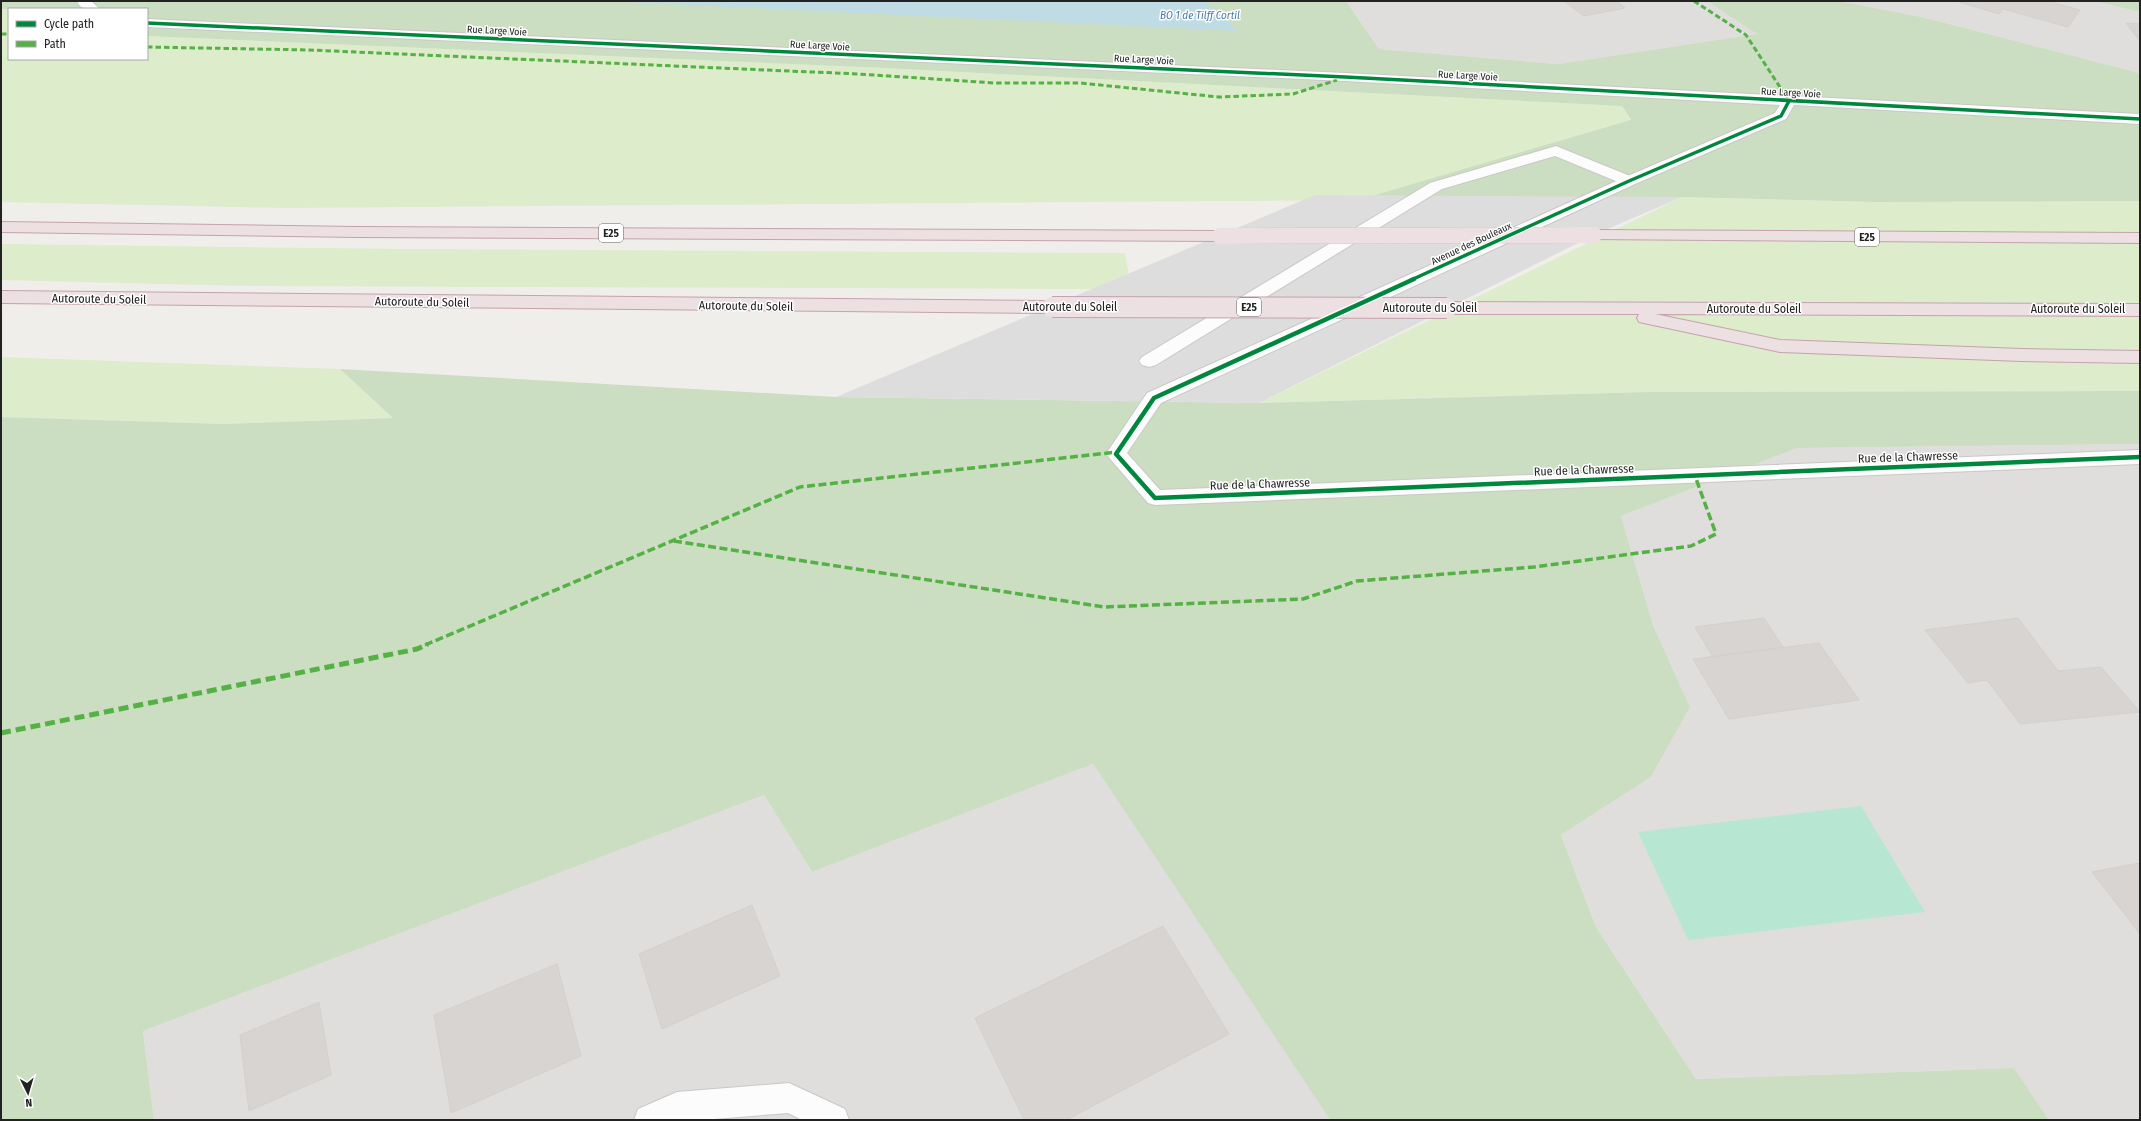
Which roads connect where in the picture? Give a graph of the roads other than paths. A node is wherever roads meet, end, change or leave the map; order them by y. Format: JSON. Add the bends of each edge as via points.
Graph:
{"nodes":[{"id":1,"x":148,"y":23,"type":"edge"},
{"id":2,"x":1789,"y":101,"type":"junction"},
{"id":3,"x":2140,"y":119,"type":"edge"},
{"id":4,"x":1629,"y":181,"type":"junction"},
{"id":5,"x":1,"y":227,"type":"edge"},
{"id":6,"x":2140,"y":238,"type":"edge"},
{"id":7,"x":1,"y":297,"type":"edge"},
{"id":8,"x":1602,"y":308,"type":"junction"},
{"id":9,"x":2140,"y":310,"type":"edge"},
{"id":10,"x":2140,"y":357,"type":"edge"},
{"id":11,"x":1149,"y":361,"type":"dead end"},
{"id":12,"x":1154,"y":398,"type":"joint"},
{"id":13,"x":2140,"y":457,"type":"edge"},
{"id":14,"x":649,"y":1120,"type":"edge"},
{"id":15,"x":834,"y":1120,"type":"edge"}],
"edges":[{"from":1,"to":2,"type":"street","name":"Rue Large Voie","via":[[1345,77]]},
{"from":2,"to":3,"type":"street","name":"Rue Large Voie"},
{"from":2,"to":4,"type":"street","name":"Avenue des Bouleaux","via":[[1781,116]]},
{"from":4,"to":11,"type":"street","via":[[1556,151],[1436,186]]},
{"from":4,"to":12,"type":"street","name":"Avenue des Bouleaux"},
{"from":5,"to":6,"type":"highway","number":"E25","bridge":true,"via":[[356,232]]},
{"from":7,"to":8,"type":"highway","name":"Autoroute du Soleil","number":"E25","bridge":true,"via":[[768,306]]},
{"from":8,"to":9,"type":"highway","name":"Autoroute du Soleil","number":"E25"},
{"from":8,"to":10,"type":"highway","via":[[1780,346]]},
{"from":12,"to":13,"type":"street","name":"Rue de la Chawresse","via":[[1116,454],[1155,498]]},
{"from":14,"to":15,"type":"street","via":[[677,1107],[789,1098]]}]}
